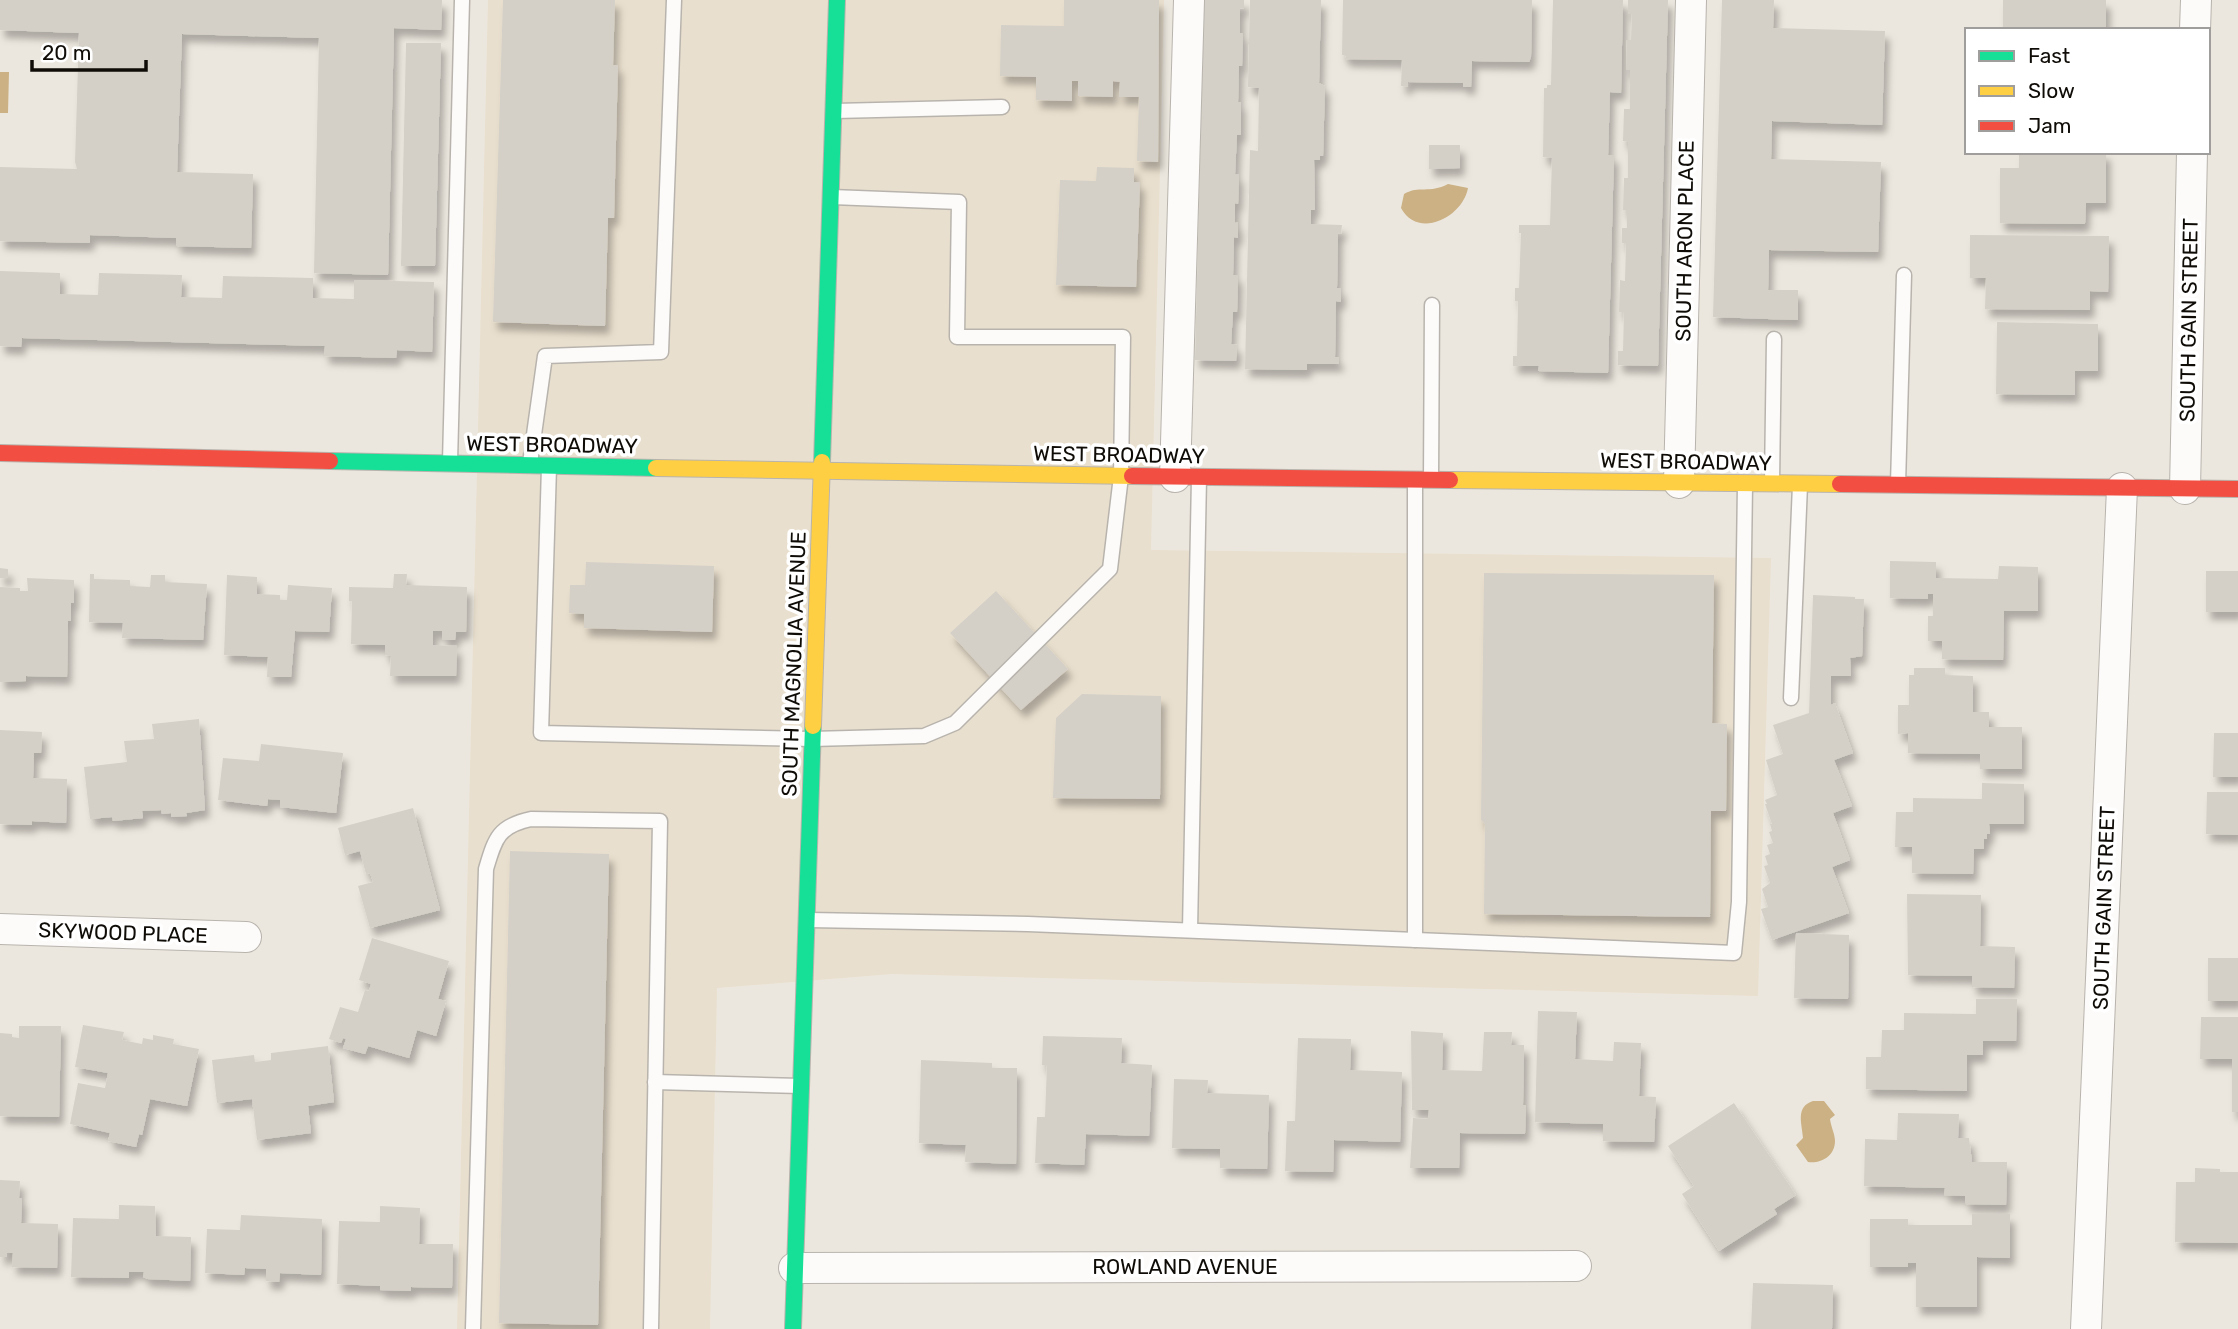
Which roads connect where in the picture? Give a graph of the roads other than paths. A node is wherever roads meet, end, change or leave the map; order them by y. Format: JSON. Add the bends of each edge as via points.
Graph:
{"nodes":[{"id":1,"x":462,"y":0,"type":"edge"},
{"id":2,"x":674,"y":0,"type":"edge"},
{"id":3,"x":837,"y":0,"type":"edge"},
{"id":4,"x":1189,"y":0,"type":"edge"},
{"id":5,"x":1691,"y":0,"type":"edge"},
{"id":6,"x":2196,"y":0,"type":"edge"},
{"id":7,"x":2195,"y":28,"type":"edge"},
{"id":8,"x":1002,"y":107,"type":"dead end"},
{"id":9,"x":833,"y":111,"type":"junction"},
{"id":10,"x":2192,"y":154,"type":"edge"},
{"id":11,"x":831,"y":197,"type":"junction"},
{"id":12,"x":1905,"y":275,"type":"dead end"},
{"id":13,"x":1432,"y":305,"type":"dead end"},
{"id":14,"x":1774,"y":339,"type":"dead end"},
{"id":15,"x":0,"y":453,"type":"edge"},
{"id":16,"x":450,"y":464,"type":"junction"},
{"id":17,"x":530,"y":466,"type":"junction"},
{"id":18,"x":549,"y":466,"type":"junction"},
{"id":19,"x":822,"y":472,"type":"junction"},
{"id":20,"x":1121,"y":476,"type":"junction"},
{"id":21,"x":1187,"y":477,"type":"junction"},
{"id":22,"x":1423,"y":480,"type":"junction"},
{"id":23,"x":1679,"y":483,"type":"junction"},
{"id":24,"x":1745,"y":483,"type":"junction"},
{"id":25,"x":1772,"y":484,"type":"junction"},
{"id":26,"x":1800,"y":484,"type":"junction"},
{"id":27,"x":1898,"y":485,"type":"junction"},
{"id":28,"x":2122,"y":488,"type":"junction"},
{"id":29,"x":2185,"y":488,"type":"junction"},
{"id":30,"x":2238,"y":489,"type":"edge"},
{"id":31,"x":1791,"y":698,"type":"dead end"},
{"id":32,"x":812,"y":739,"type":"junction"},
{"id":33,"x":806,"y":920,"type":"junction"},
{"id":34,"x":0,"y":929,"type":"edge"},
{"id":35,"x":1191,"y":930,"type":"junction"},
{"id":36,"x":246,"y":937,"type":"dead end"},
{"id":37,"x":1415,"y":940,"type":"junction"},
{"id":38,"x":655,"y":1082,"type":"junction"},
{"id":39,"x":800,"y":1086,"type":"junction"},
{"id":40,"x":1576,"y":1266,"type":"dead end"},
{"id":41,"x":794,"y":1268,"type":"junction"},
{"id":42,"x":473,"y":1329,"type":"edge"},
{"id":43,"x":650,"y":1329,"type":"edge"},
{"id":44,"x":793,"y":1329,"type":"edge"},
{"id":45,"x":2086,"y":1329,"type":"edge"}],
"edges":[{"from":1,"to":16,"type":"lane"},
{"from":2,"to":17,"type":"lane","via":[[661,352],[545,356]]},
{"from":3,"to":9,"type":"main road","name":"SOUTH MAGNOLIA AVENUE"},
{"from":4,"to":21,"type":"street"},
{"from":5,"to":23,"type":"street","name":"SOUTH ARON PLACE"},
{"from":6,"to":7,"type":"street"},
{"from":8,"to":9,"type":"lane"},
{"from":9,"to":11,"type":"main road","name":"SOUTH MAGNOLIA AVENUE"},
{"from":10,"to":29,"type":"street","name":"SOUTH GAIN STREET"},
{"from":11,"to":19,"type":"main road","name":"SOUTH MAGNOLIA AVENUE"},
{"from":11,"to":20,"type":"lane","via":[[959,202],[957,337],[1123,337]]},
{"from":12,"to":27,"type":"lane"},
{"from":13,"to":22,"type":"lane"},
{"from":14,"to":25,"type":"lane"},
{"from":15,"to":16,"type":"main road","name":"WEST BROADWAY"},
{"from":16,"to":17,"type":"main road","name":"WEST BROADWAY"},
{"from":17,"to":18,"type":"main road","name":"WEST BROADWAY"},
{"from":18,"to":19,"type":"main road","name":"WEST BROADWAY"},
{"from":18,"to":32,"type":"lane","via":[[541,733]]},
{"from":19,"to":20,"type":"main road","name":"WEST BROADWAY"},
{"from":19,"to":32,"type":"main road","name":"SOUTH MAGNOLIA AVENUE"},
{"from":20,"to":21,"type":"main road","name":"WEST BROADWAY"},
{"from":20,"to":32,"type":"lane","via":[[1110,569],[955,723],[924,736]]},
{"from":21,"to":22,"type":"main road","name":"WEST BROADWAY"},
{"from":21,"to":35,"type":"lane"},
{"from":22,"to":23,"type":"main road","name":"WEST BROADWAY"},
{"from":22,"to":37,"type":"lane"},
{"from":23,"to":24,"type":"main road","name":"WEST BROADWAY"},
{"from":24,"to":25,"type":"main road","name":"WEST BROADWAY"},
{"from":24,"to":37,"type":"lane","via":[[1739,902],[1734,953]]},
{"from":25,"to":26,"type":"main road","name":"WEST BROADWAY"},
{"from":26,"to":27,"type":"main road","name":"WEST BROADWAY"},
{"from":26,"to":31,"type":"lane"},
{"from":27,"to":28,"type":"main road","name":"WEST BROADWAY"},
{"from":28,"to":29,"type":"main road","name":"WEST BROADWAY"},
{"from":28,"to":45,"type":"street","name":"SOUTH GAIN STREET"},
{"from":29,"to":30,"type":"main road","name":"WEST BROADWAY"},
{"from":32,"to":33,"type":"main road","name":"SOUTH MAGNOLIA AVENUE"},
{"from":33,"to":35,"type":"lane"},
{"from":33,"to":39,"type":"main road","name":"SOUTH MAGNOLIA AVENUE"},
{"from":34,"to":36,"type":"street","name":"SKYWOOD PLACE"},
{"from":35,"to":37,"type":"lane"},
{"from":38,"to":39,"type":"lane"},
{"from":38,"to":42,"type":"lane","via":[[660,821],[531,819],[510,824],[493,844],[486,869]]},
{"from":38,"to":43,"type":"lane"},
{"from":39,"to":41,"type":"main road","name":"SOUTH MAGNOLIA AVENUE"},
{"from":40,"to":41,"type":"street","name":"ROWLAND AVENUE"},
{"from":41,"to":44,"type":"main road","name":"SOUTH MAGNOLIA AVENUE"}]}
